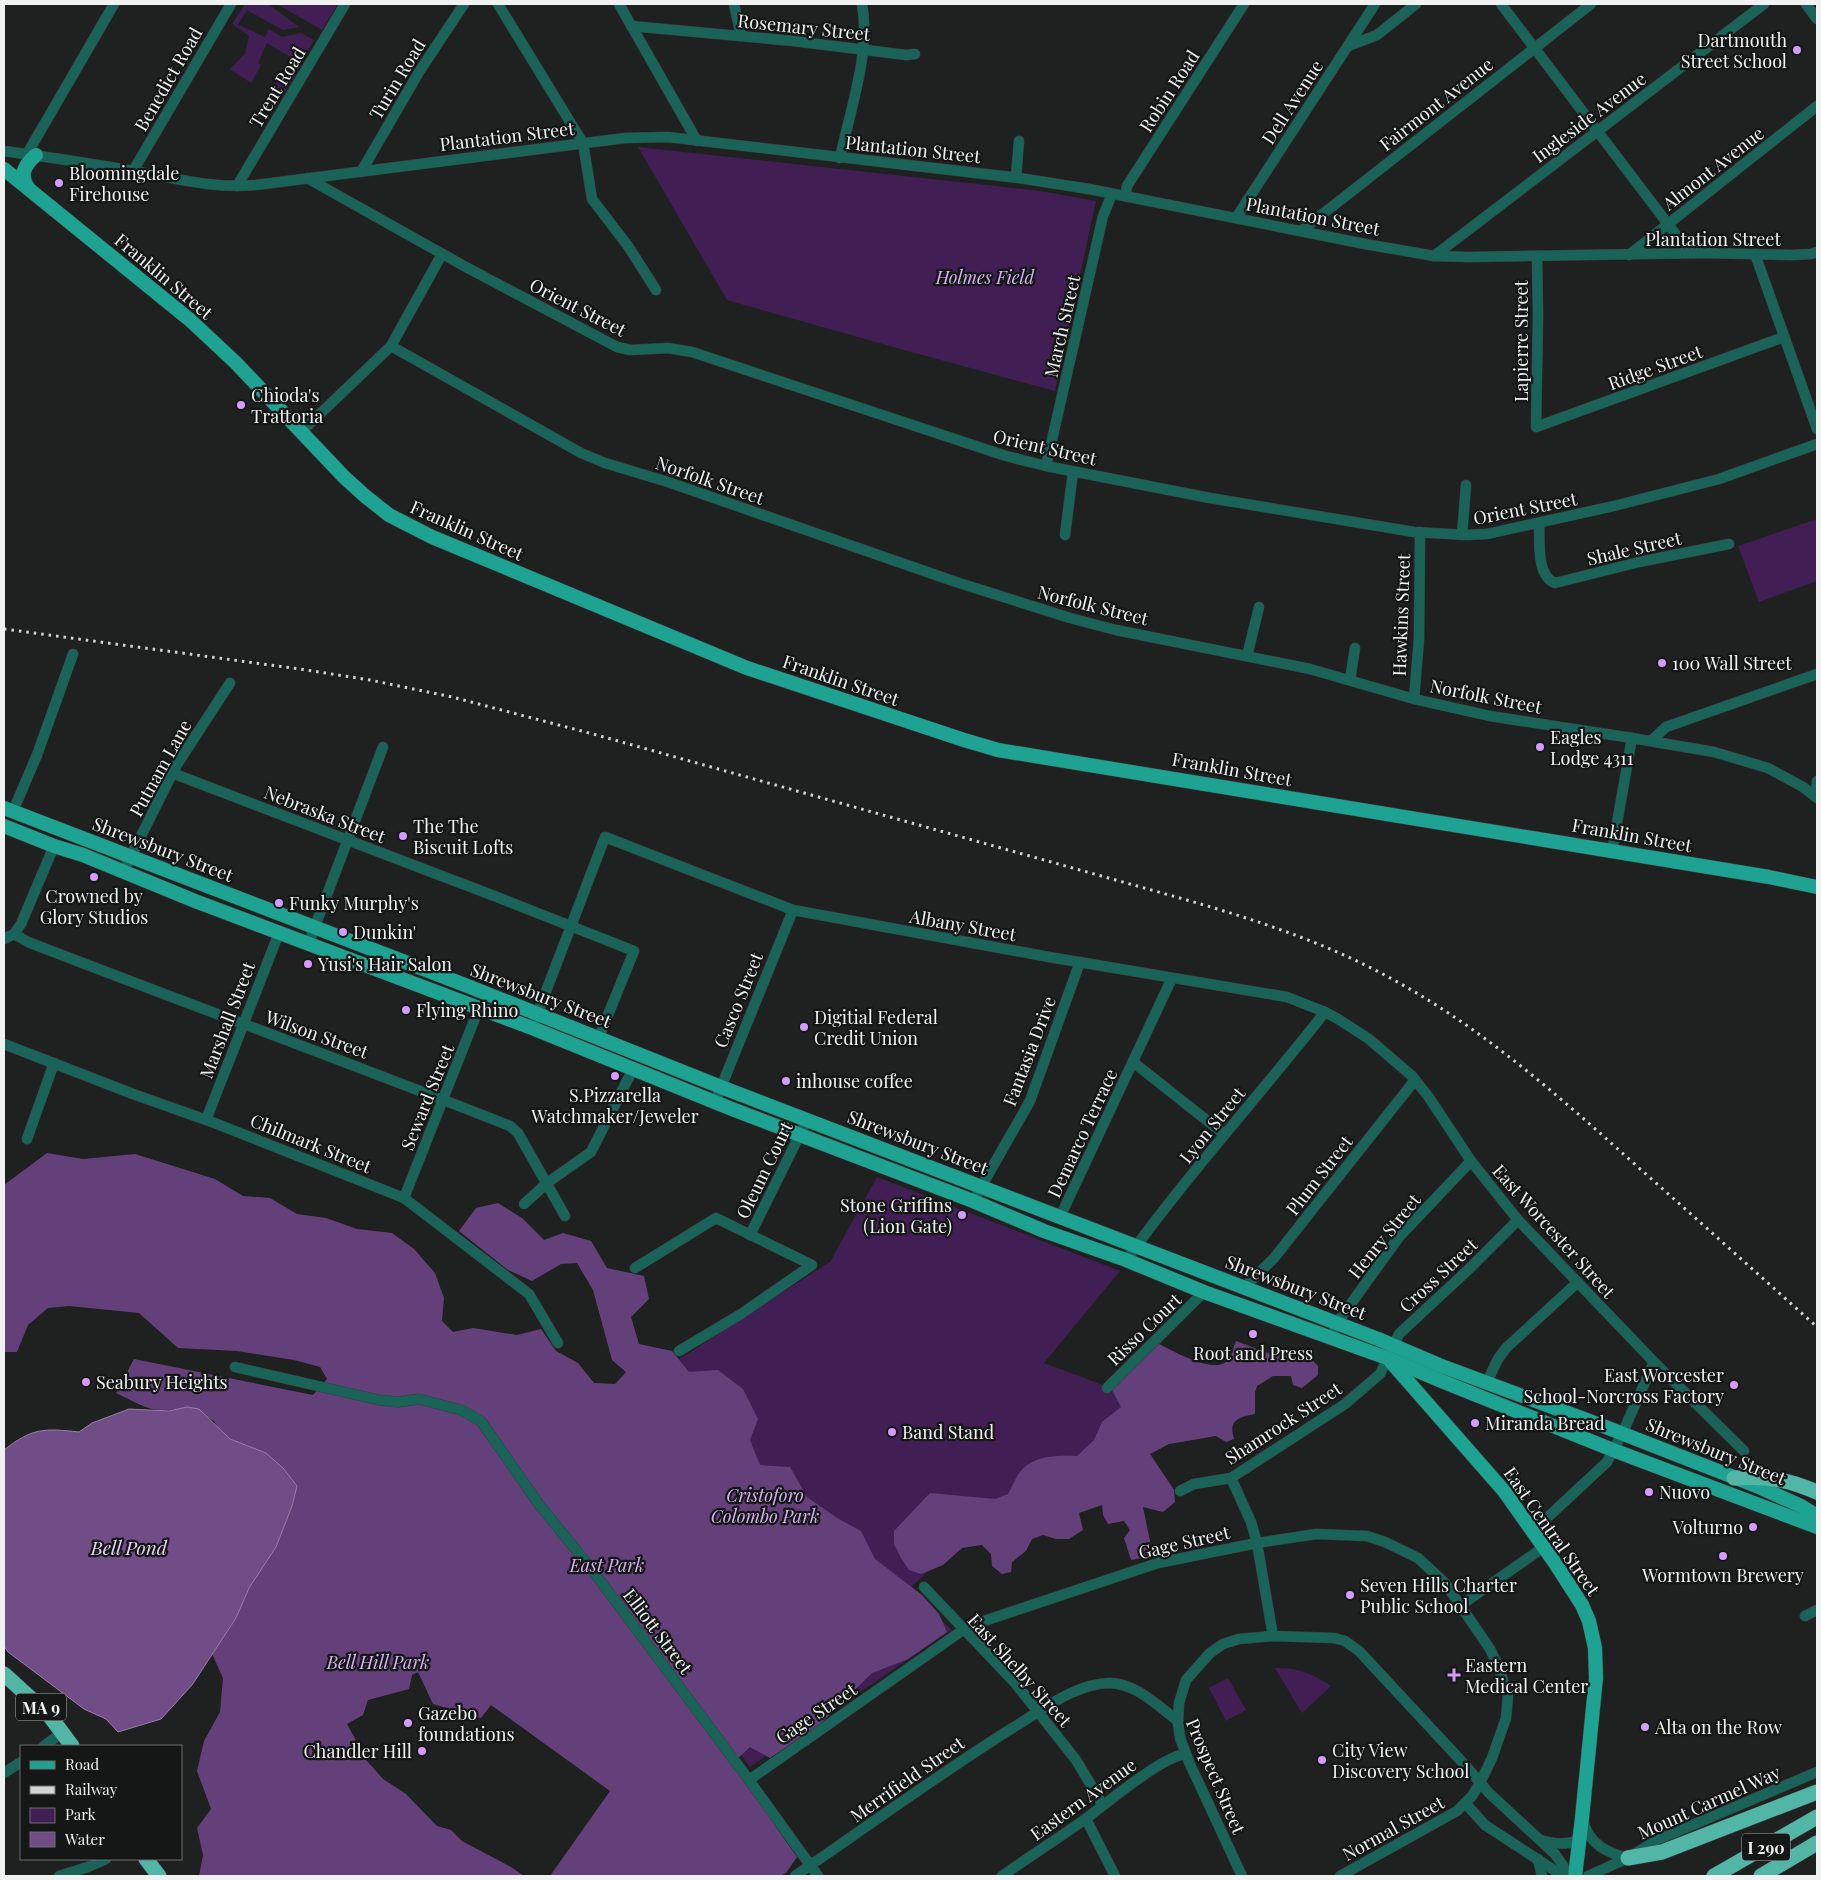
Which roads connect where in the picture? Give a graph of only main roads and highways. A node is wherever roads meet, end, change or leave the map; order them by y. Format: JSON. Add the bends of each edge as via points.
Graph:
{"nodes":[{"id":1,"x":31,"y":155,"type":"road end"},
{"id":2,"x":4,"y":169,"type":"edge"},
{"id":3,"x":30,"y":190,"type":"junction"},
{"id":4,"x":8,"y":809,"type":"edge"},
{"id":5,"x":4,"y":826,"type":"edge"},
{"id":6,"x":1817,"y":887,"type":"edge"},
{"id":7,"x":1373,"y":1337,"type":"junction"},
{"id":8,"x":1388,"y":1358,"type":"junction"},
{"id":9,"x":1444,"y":1382,"type":"junction"},
{"id":10,"x":1426,"y":1401,"type":"junction"},
{"id":11,"x":1734,"y":1478,"type":"junction"},
{"id":12,"x":1817,"y":1492,"type":"edge"},
{"id":13,"x":1817,"y":1516,"type":"edge"},
{"id":14,"x":1817,"y":1527,"type":"edge"},
{"id":15,"x":4,"y":1674,"type":"edge"},
{"id":16,"x":71,"y":1745,"type":"edge"},
{"id":17,"x":1817,"y":1792,"type":"edge"},
{"id":18,"x":1817,"y":1817,"type":"edge"},
{"id":19,"x":1817,"y":1843,"type":"edge"},
{"id":20,"x":1628,"y":1858,"type":"road end"},
{"id":21,"x":147,"y":1860,"type":"edge"},
{"id":22,"x":159,"y":1876,"type":"edge"},
{"id":23,"x":1575,"y":1876,"type":"edge"},
{"id":24,"x":1714,"y":1876,"type":"edge"},
{"id":25,"x":1761,"y":1876,"type":"edge"}],
"edges":[{"from":1,"to":3,"type":"main road","via":[[23,178]]},
{"from":2,"to":3,"type":"main road","name":"Franklin Street"},
{"from":3,"to":6,"type":"main road","name":"Franklin Street","via":[[190,320],[236,362],[344,477],[394,518],[432,537],[747,668],[964,740],[1008,751]]},
{"from":4,"to":7,"type":"main road","name":"Shrewsbury Street"},
{"from":5,"to":8,"type":"main road","name":"Shrewsbury Street","via":[[532,1028],[1204,1292]]},
{"from":7,"to":8,"type":"main road","name":"East Central Street"},
{"from":7,"to":11,"type":"main road","name":"Shrewsbury Street"},
{"from":8,"to":9,"type":"main road","name":"Shrewsbury Street"},
{"from":8,"to":10,"type":"main road","name":"East Central Street"},
{"from":9,"to":10,"type":"main road"},
{"from":9,"to":14,"type":"main road","name":"Shrewsbury Street"},
{"from":10,"to":23,"type":"main road","name":"East Central Street","via":[[1504,1491],[1584,1608],[1591,1626],[1596,1678]]},
{"from":11,"to":12,"type":"highway","via":[[1765,1477],[1800,1484]]},
{"from":11,"to":13,"type":"main road","name":"Shrewsbury Street"},
{"from":15,"to":16,"type":"highway","number":"MA 9","via":[[38,1704]]},
{"from":17,"to":20,"type":"highway","via":[[1662,1852]]},
{"from":18,"to":24,"type":"highway","number":"I 290"},
{"from":19,"to":25,"type":"highway","number":"I 290"},
{"from":21,"to":22,"type":"highway"}]}
